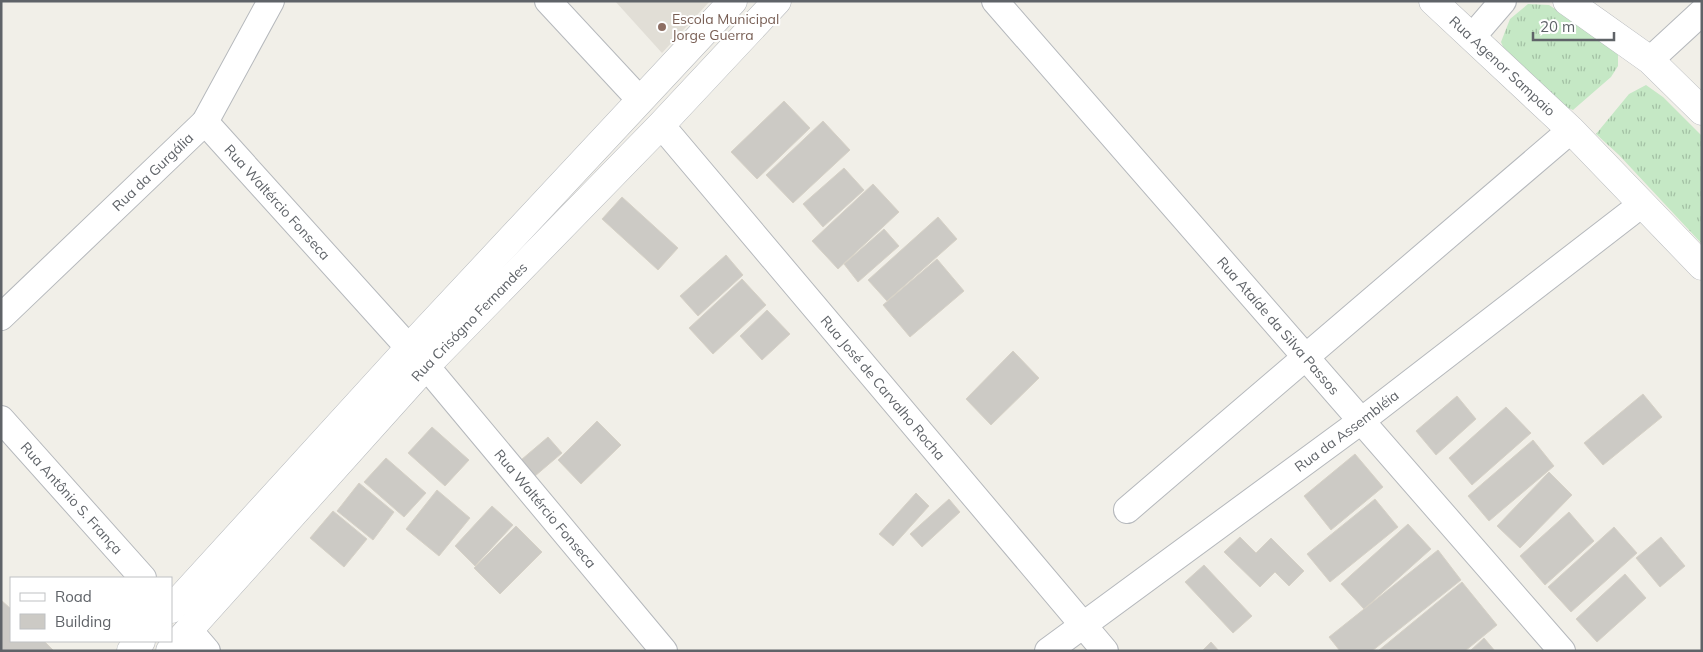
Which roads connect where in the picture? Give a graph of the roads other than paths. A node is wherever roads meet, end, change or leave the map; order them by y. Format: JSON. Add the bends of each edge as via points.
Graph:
{"nodes":[{"id":1,"x":272,"y":1,"type":"edge"},
{"id":2,"x":548,"y":1,"type":"edge"},
{"id":3,"x":733,"y":1,"type":"edge"},
{"id":4,"x":777,"y":1,"type":"edge"},
{"id":5,"x":995,"y":1,"type":"edge"},
{"id":6,"x":1433,"y":1,"type":"edge"},
{"id":7,"x":1503,"y":1,"type":"edge"},
{"id":8,"x":1567,"y":1,"type":"edge"},
{"id":9,"x":1702,"y":12,"type":"edge"},
{"id":10,"x":1472,"y":38,"type":"junction"},
{"id":11,"x":1650,"y":60,"type":"junction"},
{"id":12,"x":640,"y":100,"type":"junction"},
{"id":13,"x":1702,"y":111,"type":"edge"},
{"id":14,"x":205,"y":122,"type":"junction"},
{"id":15,"x":661,"y":125,"type":"junction"},
{"id":16,"x":1571,"y":130,"type":"junction"},
{"id":17,"x":1642,"y":204,"type":"junction"},
{"id":18,"x":1702,"y":266,"type":"edge"},
{"id":19,"x":1,"y":317,"type":"edge"},
{"id":20,"x":1306,"y":356,"type":"junction"},
{"id":21,"x":418,"y":357,"type":"junction"},
{"id":22,"x":1,"y":418,"type":"edge"},
{"id":23,"x":1361,"y":422,"type":"junction"},
{"id":24,"x":1127,"y":510,"type":"dead end"},
{"id":25,"x":142,"y":577,"type":"edge"},
{"id":26,"x":172,"y":608,"type":"edge"},
{"id":27,"x":1082,"y":625,"type":"junction"},
{"id":28,"x":189,"y":630,"type":"junction"},
{"id":29,"x":140,"y":642,"type":"edge"},
{"id":30,"x":131,"y":651,"type":"edge"},
{"id":31,"x":170,"y":651,"type":"edge"},
{"id":32,"x":207,"y":651,"type":"edge"},
{"id":33,"x":664,"y":651,"type":"edge"},
{"id":34,"x":1048,"y":651,"type":"edge"},
{"id":35,"x":1105,"y":651,"type":"edge"},
{"id":36,"x":1562,"y":651,"type":"edge"}],
"edges":[{"from":1,"to":14,"type":"street","name":"Rua da Gurgália"},
{"from":2,"to":12,"type":"street"},
{"from":3,"to":12,"type":"street","name":"Rua Crisógno Fernandes"},
{"from":4,"to":15,"type":"street","name":"Rua Crisógno Fernandes"},
{"from":5,"to":20,"type":"street","name":"Rua Ataíde da Silva Passos"},
{"from":6,"to":10,"type":"street","name":"Rua Agenor Sampaio"},
{"from":7,"to":10,"type":"street"},
{"from":8,"to":11,"type":"street"},
{"from":9,"to":11,"type":"street"},
{"from":10,"to":16,"type":"street","name":"Rua Agenor Sampaio"},
{"from":11,"to":13,"type":"street"},
{"from":12,"to":21,"type":"street","name":"Rua Crisógno Fernandes"},
{"from":14,"to":19,"type":"street","name":"Rua da Gurgália"},
{"from":14,"to":21,"type":"street","name":"Rua Waltércio Fonseca"},
{"from":15,"to":21,"type":"street","name":"Rua Crisógno Fernandes"},
{"from":15,"to":27,"type":"street","name":"Rua José de Carvalho Rocha"},
{"from":16,"to":17,"type":"street","name":"Rua Agenor Sampaio"},
{"from":16,"to":20,"type":"street"},
{"from":17,"to":18,"type":"street","name":"Rua Agenor Sampaio"},
{"from":17,"to":23,"type":"street","name":"Rua da Assembléia"},
{"from":20,"to":23,"type":"street","name":"Rua Ataíde da Silva Passos"},
{"from":20,"to":24,"type":"street"},
{"from":21,"to":26,"type":"street","name":"Rua Crisógno Fernandes"},
{"from":21,"to":28,"type":"street","name":"Rua Crisógno Fernandes"},
{"from":21,"to":33,"type":"street","name":"Rua Waltércio Fonseca"},
{"from":22,"to":25,"type":"street","name":"Rua Antônio S. França"},
{"from":23,"to":27,"type":"street","name":"Rua da Assembléia"},
{"from":23,"to":36,"type":"street","name":"Rua Ataíde da Silva Passos"},
{"from":27,"to":34,"type":"street","name":"Rua da Assembléia"},
{"from":27,"to":35,"type":"street","name":"Rua José de Carvalho Rocha"},
{"from":28,"to":31,"type":"street","name":"Rua Crisógno Fernandes"},
{"from":28,"to":32,"type":"street"},
{"from":29,"to":30,"type":"street"}]}
